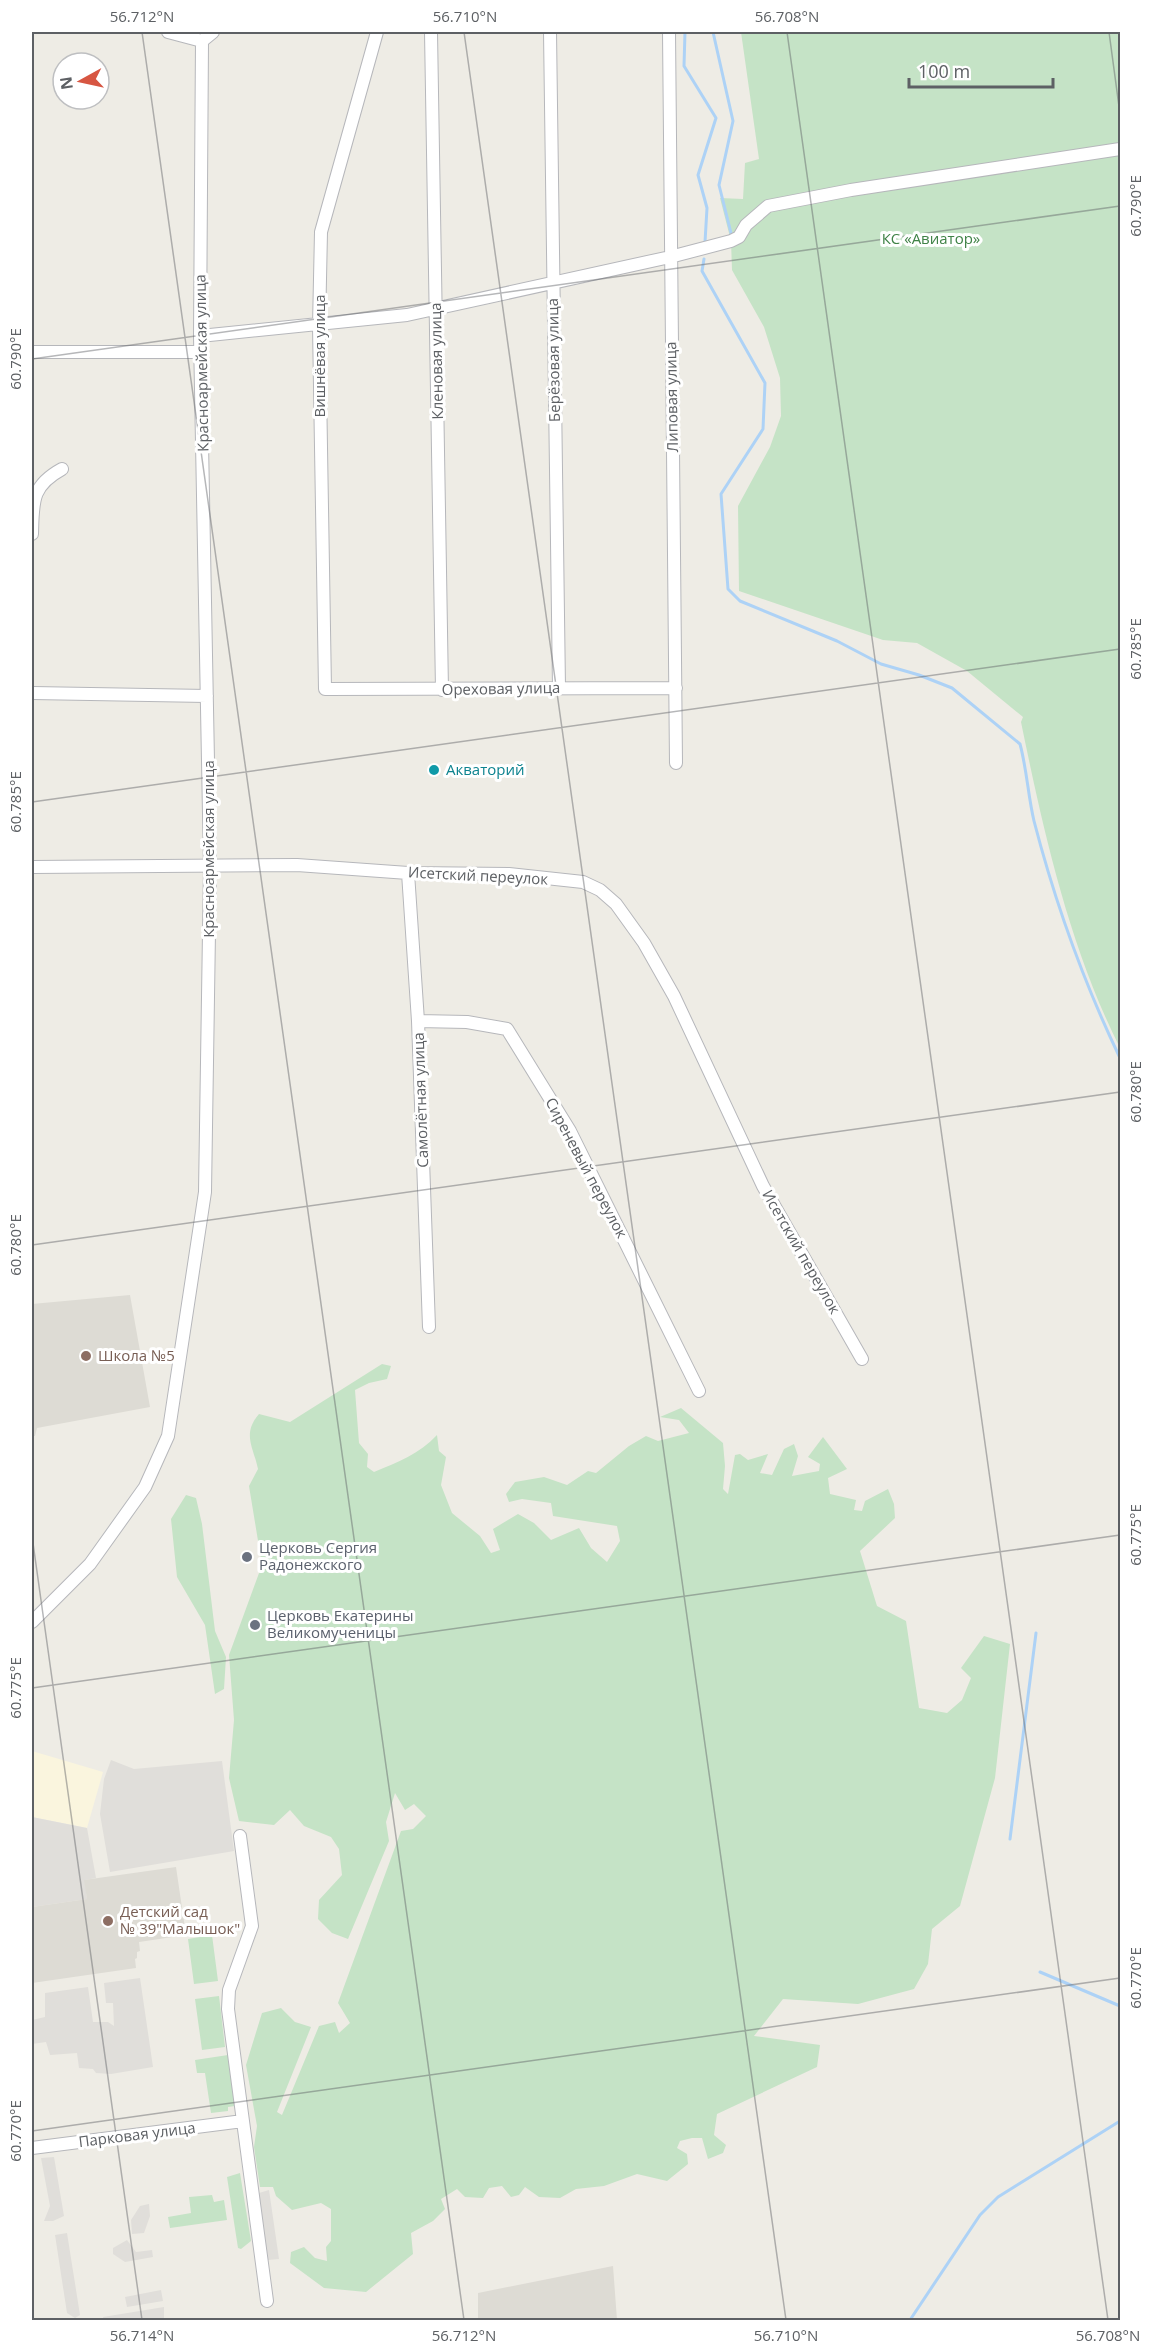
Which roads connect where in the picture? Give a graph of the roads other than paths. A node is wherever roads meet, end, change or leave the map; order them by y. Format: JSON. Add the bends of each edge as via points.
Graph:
{"nodes":[{"id":1,"x":168,"y":32,"type":"edge"},
{"id":2,"x":213,"y":32,"type":"edge"},
{"id":3,"x":377,"y":32,"type":"edge"},
{"id":4,"x":431,"y":32,"type":"edge"},
{"id":5,"x":550,"y":32,"type":"edge"},
{"id":6,"x":669,"y":32,"type":"edge"},
{"id":7,"x":202,"y":41,"type":"junction"},
{"id":8,"x":1120,"y":149,"type":"edge"},
{"id":9,"x":670,"y":257,"type":"junction"},
{"id":10,"x":553,"y":281,"type":"junction"},
{"id":11,"x":436,"y":308,"type":"junction"},
{"id":12,"x":319,"y":326,"type":"junction"},
{"id":13,"x":201,"y":336,"type":"junction"},
{"id":14,"x":32,"y":352,"type":"edge"},
{"id":15,"x":201,"y":352,"type":"junction"},
{"id":16,"x":62,"y":469,"type":"dead end"},
{"id":17,"x":32,"y":534,"type":"edge"},
{"id":18,"x":325,"y":688,"type":"joint"},
{"id":19,"x":559,"y":688,"type":"junction"},
{"id":20,"x":676,"y":688,"type":"junction"},
{"id":21,"x":442,"y":690,"type":"junction"},
{"id":22,"x":32,"y":693,"type":"edge"},
{"id":23,"x":207,"y":696,"type":"junction"},
{"id":24,"x":676,"y":763,"type":"dead end"},
{"id":25,"x":32,"y":867,"type":"edge"},
{"id":26,"x":210,"y":867,"type":"junction"},
{"id":27,"x":408,"y":873,"type":"junction"},
{"id":28,"x":418,"y":1021,"type":"junction"},
{"id":29,"x":429,"y":1327,"type":"dead end"},
{"id":30,"x":862,"y":1359,"type":"dead end"},
{"id":31,"x":699,"y":1391,"type":"dead end"},
{"id":32,"x":32,"y":1622,"type":"edge"},
{"id":33,"x":240,"y":1836,"type":"dead end"},
{"id":34,"x":243,"y":2121,"type":"junction"},
{"id":35,"x":32,"y":2148,"type":"edge"},
{"id":36,"x":267,"y":2301,"type":"dead end"}],
"edges":[{"from":1,"to":7,"type":"street"},
{"from":2,"to":7,"type":"street"},
{"from":3,"to":12,"type":"street","name":"Вишнёвая улица","via":[[321,232]]},
{"from":4,"to":11,"type":"street","name":"Кленовая улица"},
{"from":5,"to":10,"type":"street","name":"Берёзовая улица"},
{"from":6,"to":9,"type":"street","name":"Липовая улица"},
{"from":7,"to":13,"type":"street","name":"Красноармейская улица"},
{"from":8,"to":9,"type":"street","via":[[768,206],[746,225],[739,237]]},
{"from":9,"to":10,"type":"street"},
{"from":9,"to":20,"type":"street","name":"Липовая улица"},
{"from":10,"to":11,"type":"street"},
{"from":10,"to":19,"type":"street","name":"Берёзовая улица"},
{"from":11,"to":12,"type":"street"},
{"from":11,"to":21,"type":"street","name":"Кленовая улица"},
{"from":12,"to":13,"type":"street"},
{"from":12,"to":18,"type":"street","name":"Вишнёвая улица"},
{"from":13,"to":15,"type":"street","name":"Красноармейская улица"},
{"from":14,"to":15,"type":"street"},
{"from":15,"to":23,"type":"street","name":"Красноармейская улица"},
{"from":16,"to":17,"type":"street","via":[[45,478],[33,501]]},
{"from":18,"to":21,"type":"street","name":"Ореховая улица"},
{"from":19,"to":20,"type":"street","name":"Ореховая улица"},
{"from":19,"to":21,"type":"street","name":"Ореховая улица"},
{"from":20,"to":24,"type":"street","name":"Липовая улица"},
{"from":22,"to":23,"type":"street"},
{"from":23,"to":26,"type":"street","name":"Красноармейская улица"},
{"from":25,"to":26,"type":"street","name":"Исетский переулок"},
{"from":26,"to":27,"type":"street","name":"Исетский переулок","via":[[297,865]]},
{"from":26,"to":32,"type":"street","name":"Красноармейская улица","via":[[205,1192],[168,1436],[145,1486],[90,1564]]},
{"from":27,"to":28,"type":"street","name":"Самолётная улица"},
{"from":27,"to":30,"type":"street","name":"Исетский переулок","via":[[509,874],[583,882],[616,904],[674,996],[764,1186]]},
{"from":28,"to":29,"type":"street","name":"Самолётная улица"},
{"from":28,"to":31,"type":"street","name":"Сиреневый переулок","via":[[467,1022],[507,1029],[570,1131]]},
{"from":33,"to":34,"type":"street","via":[[252,1926],[229,1990],[228,2008]]},
{"from":34,"to":35,"type":"street","name":"Парковая улица"},
{"from":34,"to":36,"type":"street"}]}
